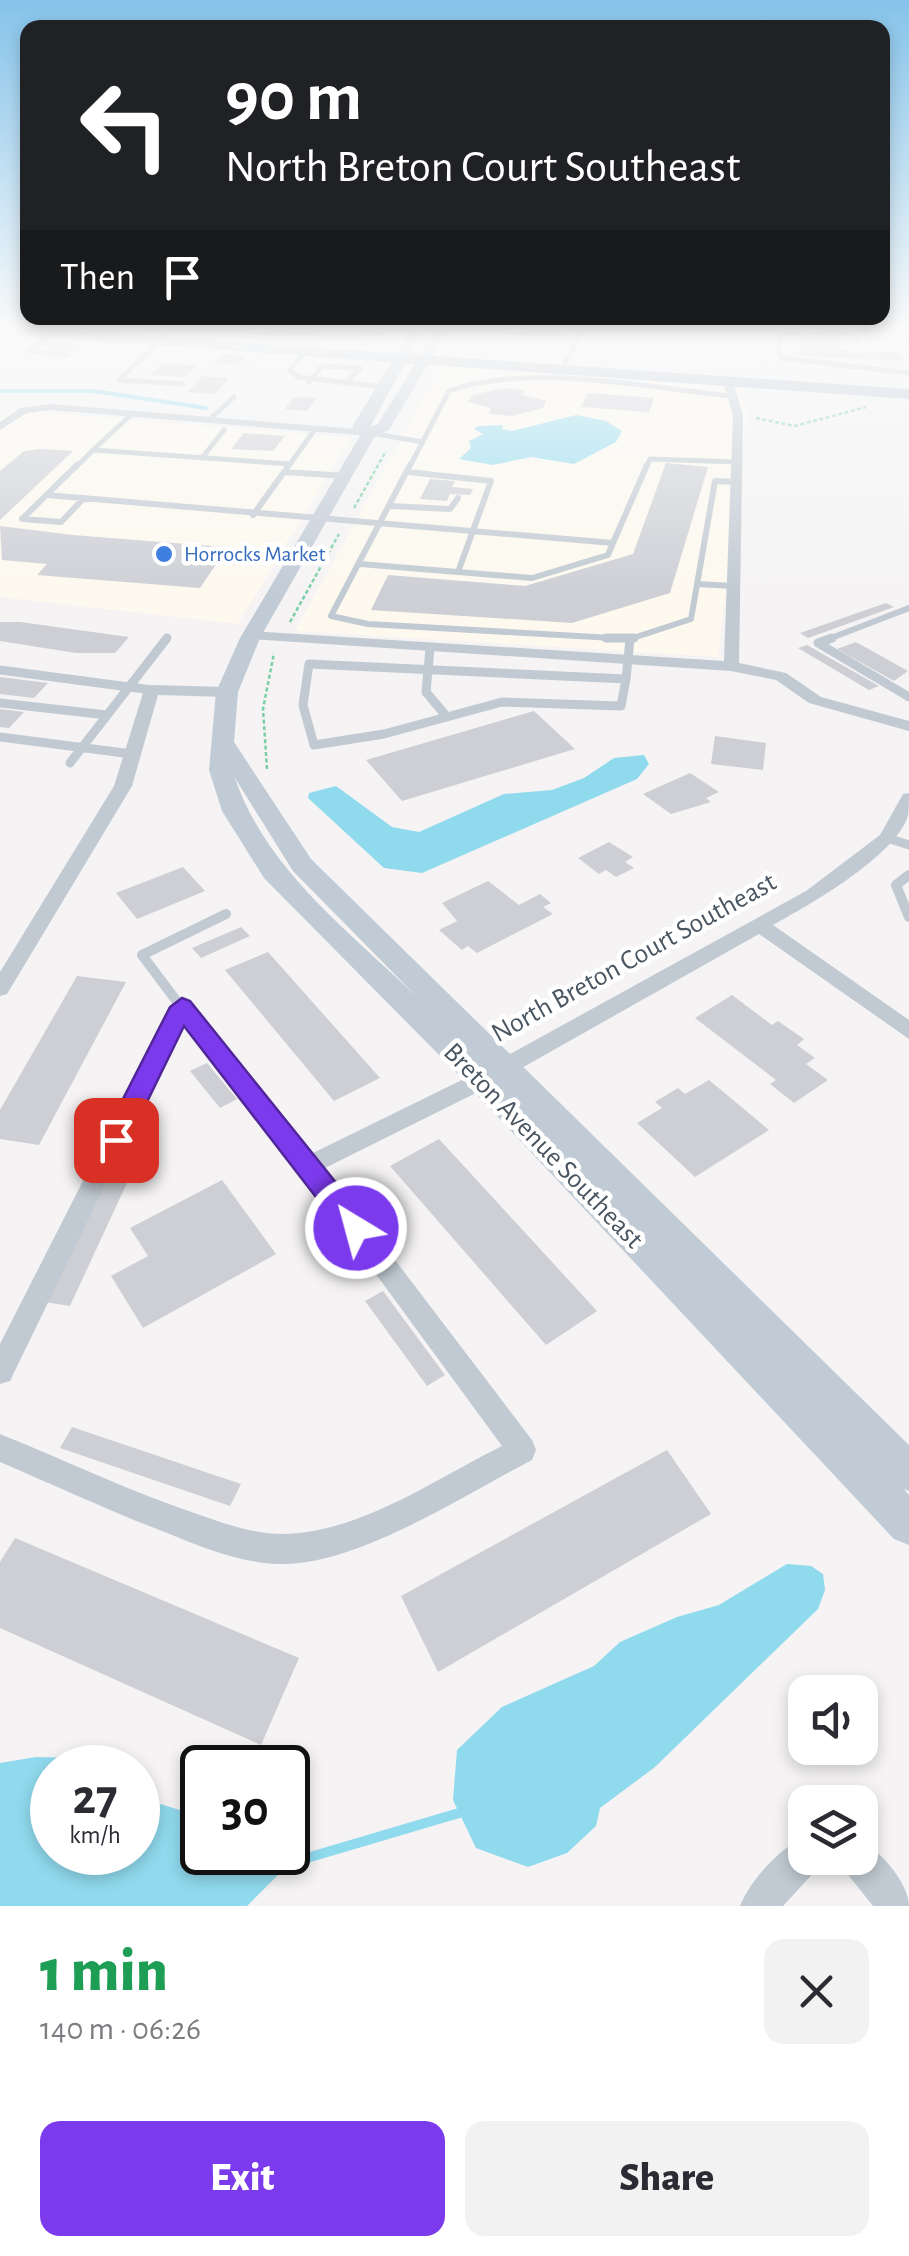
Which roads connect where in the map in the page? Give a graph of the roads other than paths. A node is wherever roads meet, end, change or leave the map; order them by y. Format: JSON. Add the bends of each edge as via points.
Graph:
{"nodes":[{"id":1,"x":127,"y":419,"type":"edge"},
{"id":2,"x":198,"y":419,"type":"edge"},
{"id":3,"x":364,"y":419,"type":"edge"},
{"id":4,"x":390,"y":419,"type":"edge"},
{"id":5,"x":434,"y":419,"type":"edge"},
{"id":6,"x":738,"y":419,"type":"edge"},
{"id":7,"x":210,"y":420,"type":"joint"},
{"id":8,"x":316,"y":428,"type":"junction"},
{"id":9,"x":224,"y":430,"type":"dead end"},
{"id":10,"x":368,"y":433,"type":"junction"},
{"id":11,"x":423,"y":442,"type":"junction"},
{"id":12,"x":93,"y":450,"type":"junction"},
{"id":13,"x":202,"y":458,"type":"junction"},
{"id":14,"x":736,"y":462,"type":"junction"},
{"id":15,"x":290,"y":464,"type":"junction"},
{"id":16,"x":284,"y":472,"type":"junction"},
{"id":17,"x":408,"y":472,"type":"junction"},
{"id":18,"x":347,"y":476,"type":"junction"},
{"id":19,"x":736,"y":482,"type":"junction"},
{"id":20,"x":46,"y":495,"type":"junction"},
{"id":21,"x":84,"y":498,"type":"junction"},
{"id":22,"x":458,"y":498,"type":"dead end"},
{"id":23,"x":391,"y":506,"type":"junction"},
{"id":24,"x":253,"y":515,"type":"junction"},
{"id":25,"x":320,"y":520,"type":"junction"},
{"id":26,"x":381,"y":525,"type":"junction"},
{"id":27,"x":473,"y":532,"type":"junction"},
{"id":28,"x":614,"y":543,"type":"junction"},
{"id":29,"x":360,"y":564,"type":"junction"},
{"id":30,"x":458,"y":572,"type":"junction"},
{"id":31,"x":697,"y":584,"type":"junction"},
{"id":32,"x":733,"y":586,"type":"junction"},
{"id":33,"x":909,"y":608,"type":"edge"},
{"id":34,"x":252,"y":634,"type":"junction"},
{"id":35,"x":167,"y":638,"type":"dead end"},
{"id":36,"x":630,"y":639,"type":"junction"},
{"id":37,"x":430,"y":648,"type":"junction"},
{"id":38,"x":627,"y":658,"type":"junction"},
{"id":39,"x":731,"y":666,"type":"junction"},
{"id":40,"x":424,"y":669,"type":"junction"},
{"id":41,"x":0,"y":670,"type":"edge"},
{"id":42,"x":626,"y":679,"type":"junction"},
{"id":43,"x":129,"y":686,"type":"junction"},
{"id":44,"x":152,"y":690,"type":"junction"},
{"id":45,"x":226,"y":692,"type":"junction"},
{"id":46,"x":909,"y":697,"type":"edge"},
{"id":47,"x":0,"y":702,"type":"edge"},
{"id":48,"x":106,"y":716,"type":"junction"},
{"id":49,"x":447,"y":716,"type":"junction"},
{"id":50,"x":909,"y":726,"type":"edge"},
{"id":51,"x":0,"y":737,"type":"edge"},
{"id":52,"x":82,"y":748,"type":"junction"},
{"id":53,"x":132,"y":754,"type":"junction"},
{"id":54,"x":70,"y":763,"type":"dead end"},
{"id":55,"x":909,"y":798,"type":"edge"},
{"id":56,"x":887,"y":838,"type":"junction"},
{"id":57,"x":909,"y":846,"type":"edge"},
{"id":58,"x":909,"y":875,"type":"edge"},
{"id":59,"x":226,"y":914,"type":"dead end"},
{"id":60,"x":909,"y":917,"type":"edge"},
{"id":61,"x":760,"y":926,"type":"junction"},
{"id":62,"x":0,"y":988,"type":"edge"},
{"id":63,"x":182,"y":1007,"type":"junction"},
{"id":64,"x":909,"y":1031,"type":"edge"},
{"id":65,"x":494,"y":1073,"type":"junction"},
{"id":66,"x":308,"y":1164,"type":"junction"},
{"id":67,"x":0,"y":1372,"type":"edge"},
{"id":68,"x":0,"y":1448,"type":"edge"},
{"id":69,"x":909,"y":1472,"type":"edge"},
{"id":70,"x":909,"y":1524,"type":"edge"},
{"id":71,"x":788,"y":1873,"type":"edge"},
{"id":72,"x":871,"y":1875,"type":"edge"},
{"id":73,"x":758,"y":1906,"type":"edge"},
{"id":74,"x":896,"y":1906,"type":"edge"}],
"edges":[{"from":1,"to":12,"type":"lane"},
{"from":2,"to":7,"type":"street"},
{"from":3,"to":10,"type":"main road","name":"Breton Avenue Southeast","via":[[359,427]]},
{"from":4,"to":10,"type":"main road","name":"Breton Avenue Southeast"},
{"from":5,"to":11,"type":"lane"},
{"from":6,"to":14,"type":"street"},
{"from":7,"to":8,"type":"street"},
{"from":8,"to":10,"type":"street"},
{"from":8,"to":15,"type":"lane"},
{"from":9,"to":13,"type":"lane"},
{"from":10,"to":11,"type":"lane"},
{"from":10,"to":18,"type":"main road","name":"Breton Avenue Southeast"},
{"from":11,"to":17,"type":"lane"},
{"from":12,"to":13,"type":"lane"},
{"from":12,"to":20,"type":"lane"},
{"from":13,"to":15,"type":"lane"},
{"from":14,"to":19,"type":"street"},
{"from":14,"to":28,"type":"lane","via":[[650,459]]},
{"from":15,"to":16,"type":"lane"},
{"from":16,"to":18,"type":"lane"},
{"from":16,"to":24,"type":"lane"},
{"from":17,"to":23,"type":"lane"},
{"from":17,"to":27,"type":"lane","via":[[491,481]]},
{"from":18,"to":25,"type":"main road","name":"Breton Avenue Southeast"},
{"from":19,"to":31,"type":"lane","via":[[716,481]]},
{"from":19,"to":32,"type":"street"},
{"from":20,"to":21,"type":"lane"},
{"from":20,"to":21,"type":"lane","via":[[22,518],[61,522]]},
{"from":21,"to":24,"type":"lane"},
{"from":22,"to":23,"type":"lane","via":[[450,509]]},
{"from":23,"to":26,"type":"lane"},
{"from":24,"to":25,"type":"lane"},
{"from":25,"to":26,"type":"lane"},
{"from":25,"to":34,"type":"main road","name":"Breton Avenue Southeast"},
{"from":26,"to":27,"type":"lane"},
{"from":26,"to":29,"type":"lane"},
{"from":27,"to":28,"type":"lane"},
{"from":27,"to":30,"type":"lane"},
{"from":28,"to":30,"type":"lane","via":[[608,555],[532,578]]},
{"from":29,"to":30,"type":"lane"},
{"from":29,"to":36,"type":"lane","via":[[331,616],[368,624]]},
{"from":31,"to":32,"type":"lane"},
{"from":31,"to":36,"type":"lane","via":[[692,619]]},
{"from":32,"to":39,"type":"street"},
{"from":33,"to":46,"type":"lane","via":[[818,643]]},
{"from":34,"to":37,"type":"street"},
{"from":34,"to":45,"type":"main road","name":"Breton Avenue Southeast"},
{"from":35,"to":43,"type":"lane"},
{"from":36,"to":38,"type":"lane"},
{"from":37,"to":38,"type":"street"},
{"from":37,"to":40,"type":"lane"},
{"from":38,"to":39,"type":"street"},
{"from":38,"to":42,"type":"lane"},
{"from":39,"to":50,"type":"street","via":[[781,676],[816,700]]},
{"from":40,"to":42,"type":"lane"},
{"from":40,"to":49,"type":"lane","via":[[426,692]]},
{"from":40,"to":49,"type":"lane","via":[[309,664],[303,705],[314,745]]},
{"from":41,"to":43,"type":"lane"},
{"from":42,"to":49,"type":"lane","via":[[621,706],[502,702]]},
{"from":43,"to":44,"type":"lane"},
{"from":43,"to":48,"type":"lane"},
{"from":44,"to":45,"type":"street"},
{"from":44,"to":53,"type":"street"},
{"from":45,"to":65,"type":"main road","name":"Breton Avenue Southeast","via":[[224,744],[274,831]]},
{"from":47,"to":48,"type":"lane"},
{"from":48,"to":52,"type":"lane"},
{"from":51,"to":52,"type":"lane"},
{"from":52,"to":53,"type":"lane"},
{"from":52,"to":54,"type":"lane"},
{"from":53,"to":62,"type":"street","via":[[123,786]]},
{"from":55,"to":56,"type":"street","name":"North Breton Court Southeast"},
{"from":56,"to":57,"type":"lane"},
{"from":56,"to":61,"type":"street","name":"North Breton Court Southeast","via":[[813,896]]},
{"from":58,"to":60,"type":"lane","via":[[896,884]]},
{"from":59,"to":63,"type":"lane","via":[[142,954]]},
{"from":61,"to":64,"type":"street"},
{"from":61,"to":65,"type":"street","name":"North Breton Court Southeast"},
{"from":63,"to":66,"type":"street"},
{"from":63,"to":67,"type":"street"},
{"from":65,"to":66,"type":"street","name":"North Breton Court Southeast"},
{"from":65,"to":69,"type":"main road","name":"Breton Avenue Southeast"},
{"from":65,"to":70,"type":"main road","name":"Breton Avenue Southeast"},
{"from":66,"to":68,"type":"street","via":[[522,1450],[349,1536],[280,1549],[216,1535]]},
{"from":71,"to":73,"type":"street"},
{"from":72,"to":74,"type":"street"}]}
